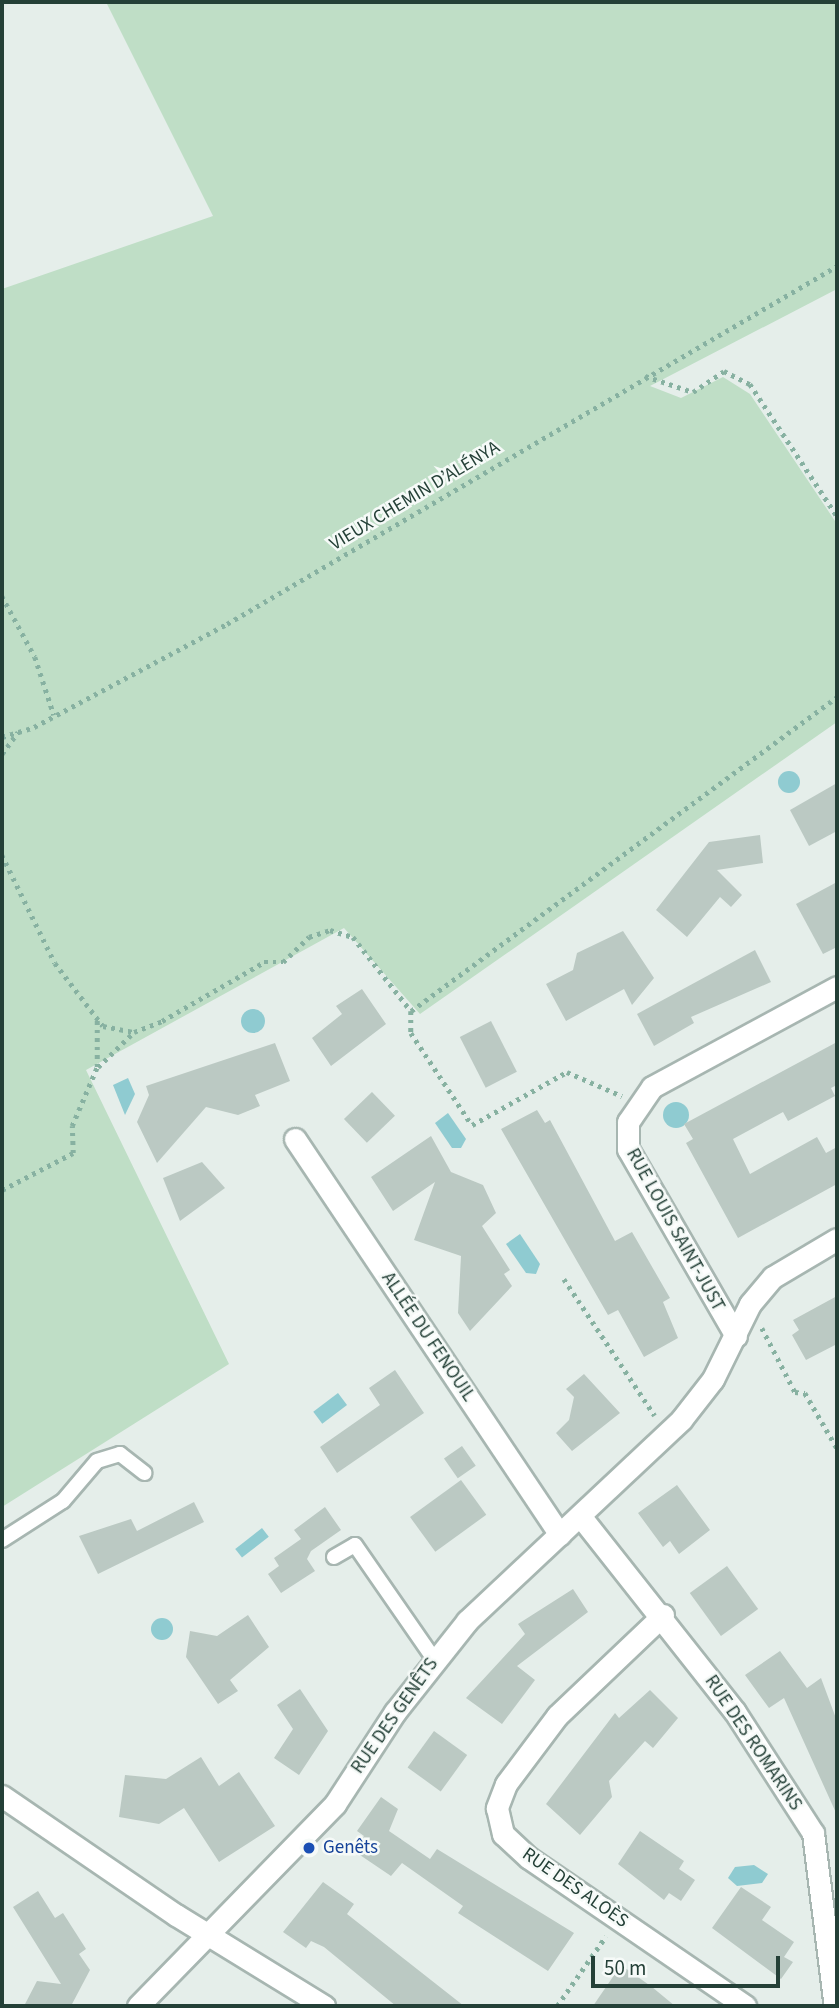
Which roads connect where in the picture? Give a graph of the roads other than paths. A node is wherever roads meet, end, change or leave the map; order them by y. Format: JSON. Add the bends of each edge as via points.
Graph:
{"nodes":[{"id":1,"x":837,"y":987,"type":"edge"},
{"id":2,"x":295,"y":1139,"type":"dead end"},
{"id":3,"x":837,"y":1239,"type":"edge"},
{"id":4,"x":736,"y":1336,"type":"junction"},
{"id":5,"x":144,"y":1473,"type":"dead end"},
{"id":6,"x":580,"y":1517,"type":"junction"},
{"id":7,"x":560,"y":1535,"type":"junction"},
{"id":8,"x":2,"y":1541,"type":"edge"},
{"id":9,"x":334,"y":1557,"type":"dead end"},
{"id":10,"x":663,"y":1615,"type":"junction"},
{"id":11,"x":433,"y":1659,"type":"junction"},
{"id":12,"x":2,"y":1796,"type":"edge"},
{"id":13,"x":205,"y":1932,"type":"junction"},
{"id":14,"x":138,"y":2006,"type":"edge"},
{"id":15,"x":324,"y":2006,"type":"edge"},
{"id":16,"x":745,"y":2006,"type":"edge"},
{"id":17,"x":835,"y":2006,"type":"edge"}],
"edges":[{"from":1,"to":4,"type":"street","name":"RUE LOUIS SAINT-JUST","via":[[652,1087],[636,1102],[628,1122],[628,1149]]},
{"from":2,"to":7,"type":"street","name":"ALLÉE DU FENOUIL"},
{"from":3,"to":4,"type":"street","name":"RUE DES GENÊTS","via":[[779,1272],[750,1304]]},
{"from":4,"to":6,"type":"street","name":"RUE DES GENÊTS","via":[[713,1379],[666,1436]]},
{"from":5,"to":8,"type":"lane","via":[[120,1454],[97,1461],[63,1501]]},
{"from":6,"to":7,"type":"street","name":"RUE DES GENÊTS"},
{"from":6,"to":10,"type":"street","name":"RUE DES ROMARINS"},
{"from":7,"to":11,"type":"street","name":"RUE DES GENÊTS"},
{"from":9,"to":11,"type":"lane","via":[[355,1545]]},
{"from":10,"to":16,"type":"street","name":"RUE DES ALOÈS","via":[[557,1716],[506,1784],[497,1808],[503,1835]]},
{"from":10,"to":17,"type":"street","name":"RUE DES ROMARINS","via":[[813,1833]]},
{"from":11,"to":13,"type":"street","name":"RUE DES GENÊTS","via":[[335,1804]]},
{"from":12,"to":13,"type":"street"},
{"from":13,"to":14,"type":"street","name":"RUE DES GENÊTS"},
{"from":13,"to":15,"type":"street"}]}
